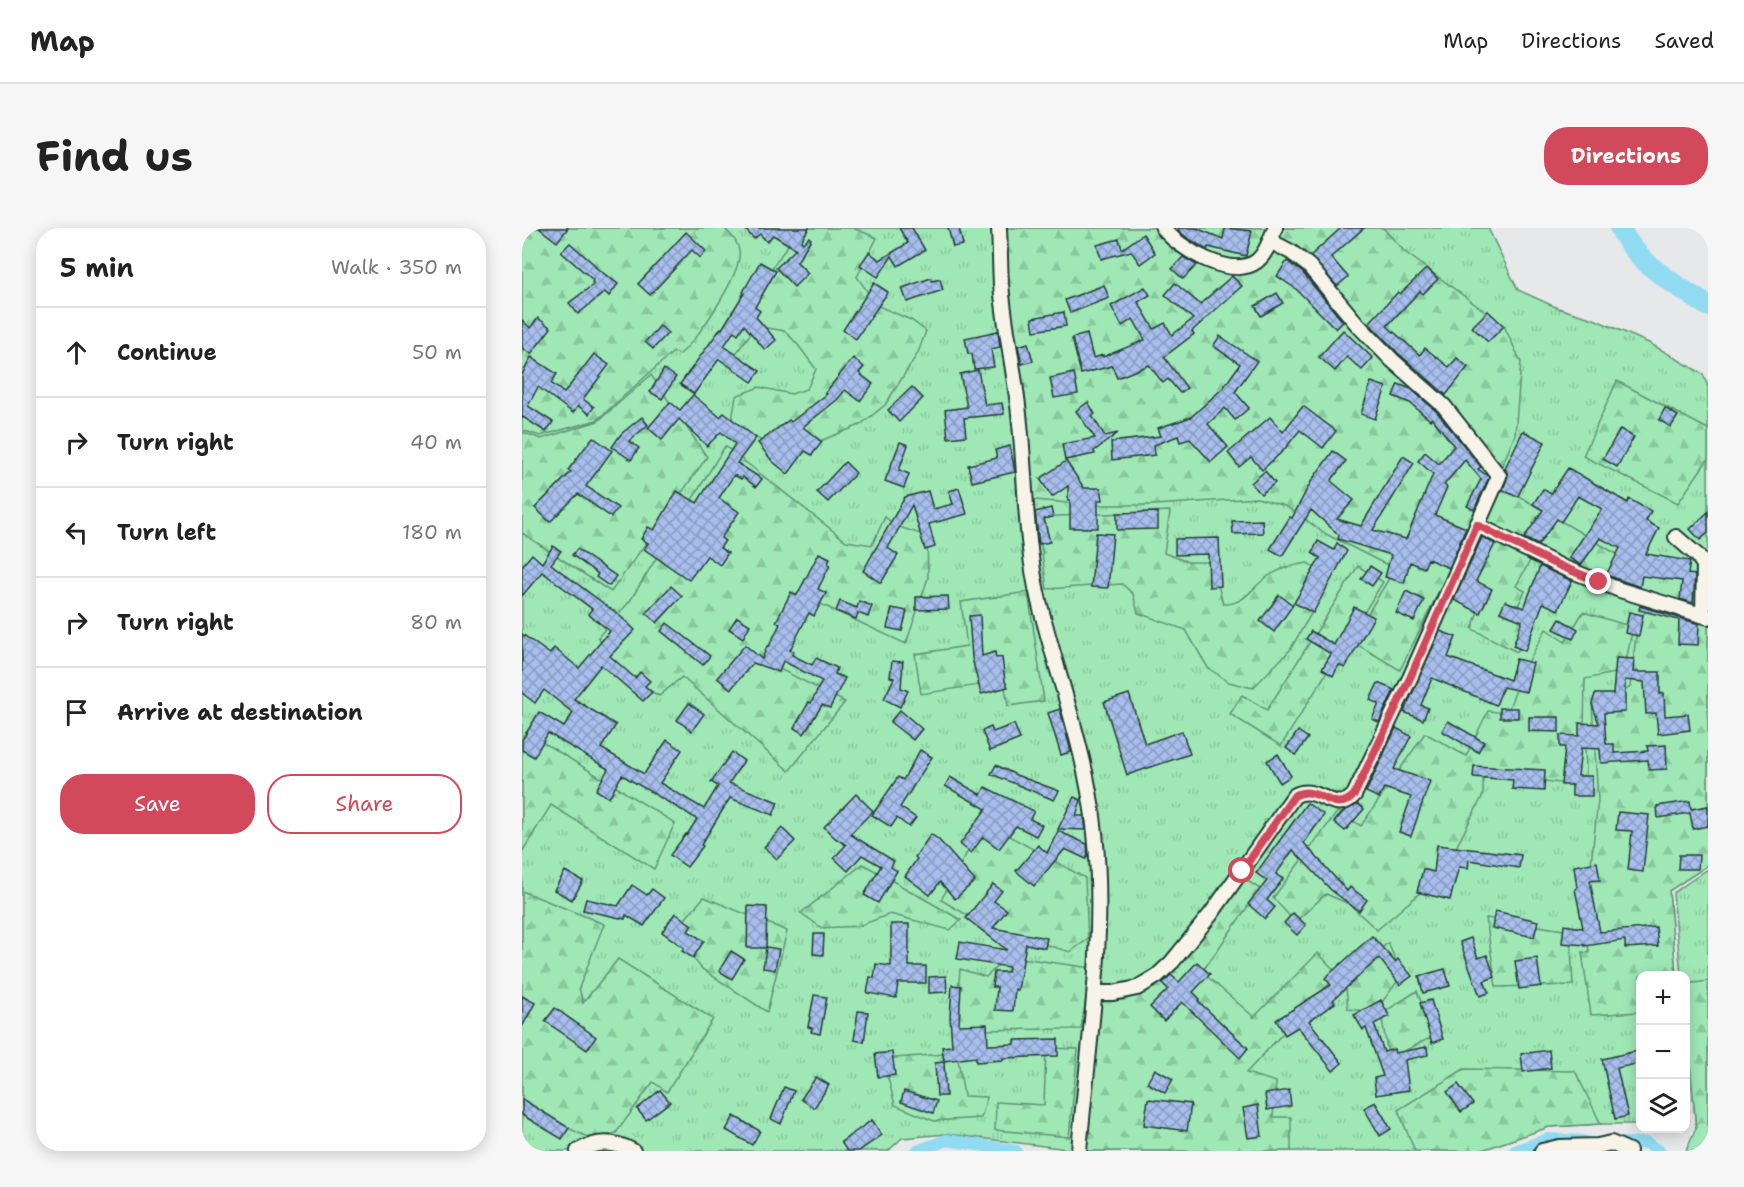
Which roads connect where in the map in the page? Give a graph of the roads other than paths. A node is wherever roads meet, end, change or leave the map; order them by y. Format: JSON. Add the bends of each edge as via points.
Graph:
{"nodes":[{"id":1,"x":999,"y":228,"type":"edge"},
{"id":2,"x":1163,"y":228,"type":"edge"},
{"id":3,"x":1272,"y":234,"type":"edge"},
{"id":4,"x":1477,"y":525,"type":"junction"},
{"id":5,"x":1676,"y":537,"type":"dead end"},
{"id":6,"x":1706,"y":616,"type":"edge"},
{"id":7,"x":1095,"y":993,"type":"junction"},
{"id":8,"x":578,"y":1151,"type":"edge"},
{"id":9,"x":633,"y":1151,"type":"edge"},
{"id":10,"x":1079,"y":1151,"type":"edge"},
{"id":11,"x":1542,"y":1151,"type":"edge"},
{"id":12,"x":1629,"y":1151,"type":"edge"}],
"edges":[{"from":1,"to":7,"type":"street","via":[[1001,285],[1017,393],[1029,540],[1039,600],[1081,748],[1090,795],[1098,873]]},
{"from":2,"to":3,"type":"street","via":[[1185,248],[1224,266],[1255,262],[1264,253]]},
{"from":3,"to":4,"type":"street","via":[[1309,266],[1392,360],[1444,406],[1499,476]]},
{"from":4,"to":6,"type":"street","via":[[1562,567]]},
{"from":4,"to":7,"type":"street","via":[[1354,795],[1342,803],[1312,792],[1294,796],[1172,962],[1137,988]]},
{"from":5,"to":6,"type":"street","via":[[1704,565]]},
{"from":7,"to":10,"type":"street"},
{"from":8,"to":9,"type":"street","via":[[603,1143]]},
{"from":11,"to":12,"type":"street","via":[[1611,1143]]}]}
